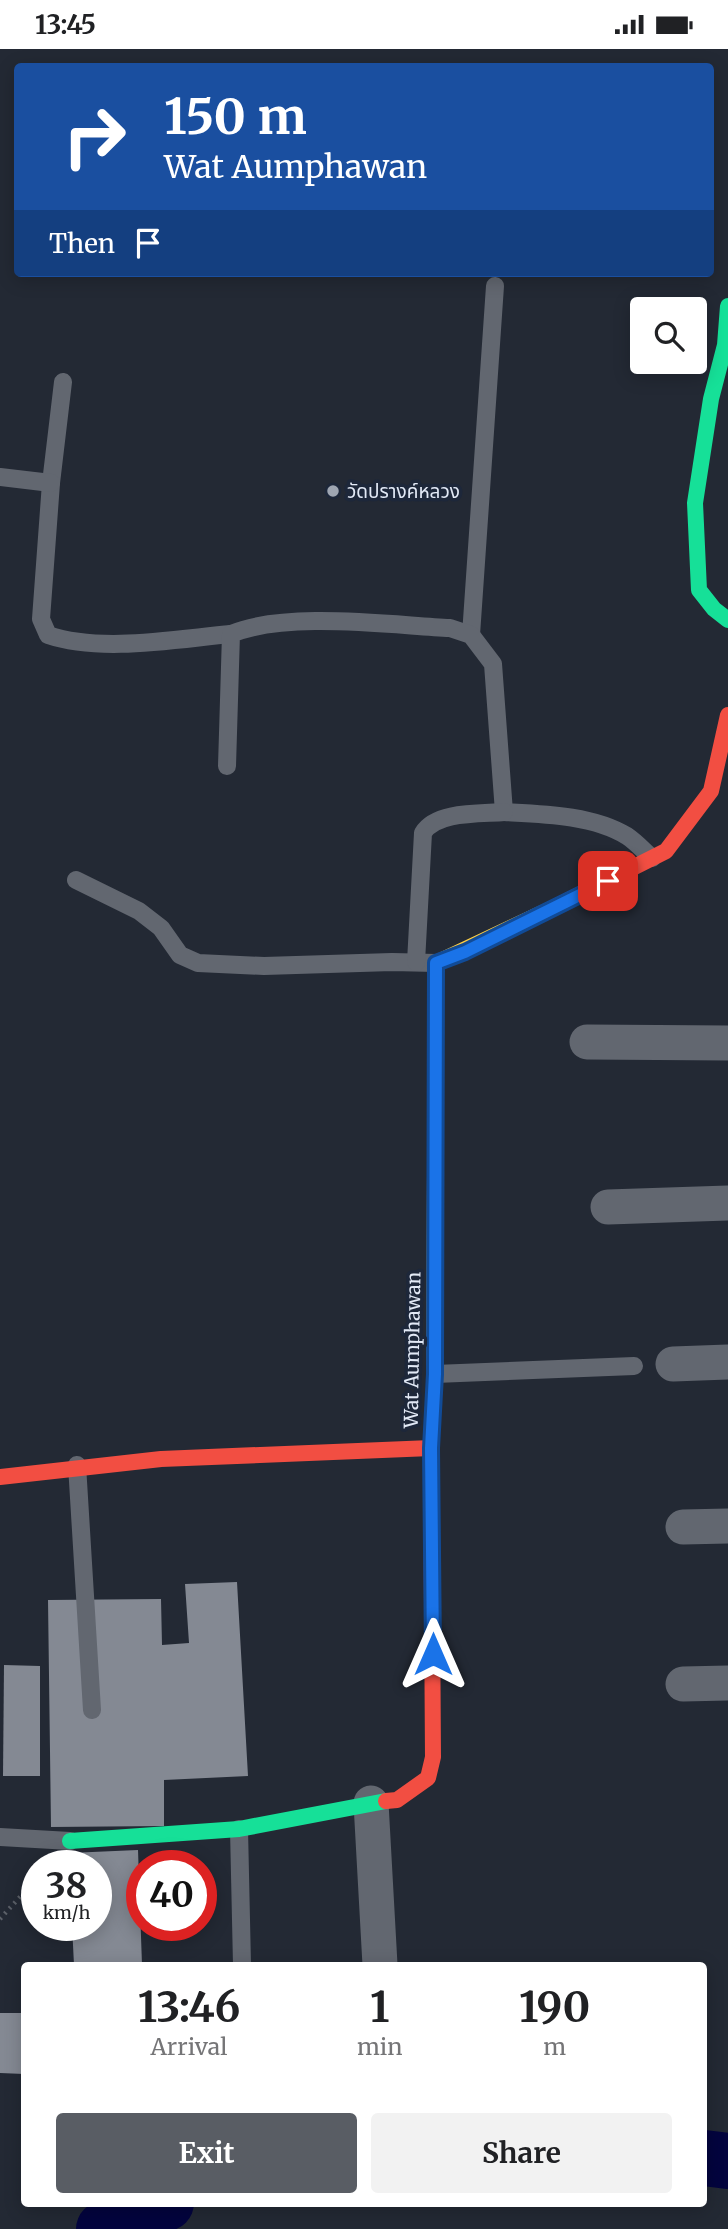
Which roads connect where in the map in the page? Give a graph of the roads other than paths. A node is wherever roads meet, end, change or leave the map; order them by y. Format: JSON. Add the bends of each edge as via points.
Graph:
{"nodes":[{"id":1,"x":495,"y":286,"type":"dead end"},
{"id":2,"x":728,"y":306,"type":"edge"},
{"id":3,"x":63,"y":382,"type":"dead end"},
{"id":4,"x":0,"y":477,"type":"edge"},
{"id":5,"x":51,"y":483,"type":"junction"},
{"id":6,"x":728,"y":620,"type":"edge"},
{"id":7,"x":231,"y":634,"type":"junction"},
{"id":8,"x":471,"y":635,"type":"junction"},
{"id":9,"x":728,"y":715,"type":"edge"},
{"id":10,"x":227,"y":766,"type":"dead end"},
{"id":11,"x":504,"y":812,"type":"junction"},
{"id":12,"x":652,"y":858,"type":"junction"},
{"id":13,"x":76,"y":880,"type":"dead end"},
{"id":14,"x":416,"y":962,"type":"junction"},
{"id":15,"x":436,"y":963,"type":"junction"},
{"id":16,"x":587,"y":1042,"type":"dead end"},
{"id":17,"x":728,"y":1043,"type":"edge"},
{"id":18,"x":728,"y":1203,"type":"edge"},
{"id":19,"x":608,"y":1207,"type":"dead end"},
{"id":20,"x":728,"y":1362,"type":"edge"},
{"id":21,"x":673,"y":1364,"type":"dead end"},
{"id":22,"x":634,"y":1366,"type":"dead end"},
{"id":23,"x":435,"y":1374,"type":"junction"},
{"id":24,"x":431,"y":1448,"type":"junction"},
{"id":25,"x":77,"y":1465,"type":"junction"},
{"id":26,"x":0,"y":1477,"type":"edge"},
{"id":27,"x":728,"y":1526,"type":"edge"},
{"id":28,"x":683,"y":1527,"type":"dead end"},
{"id":29,"x":728,"y":1683,"type":"edge"},
{"id":30,"x":683,"y":1684,"type":"dead end"},
{"id":31,"x":92,"y":1710,"type":"dead end"},
{"id":32,"x":371,"y":1803,"type":"junction"},
{"id":33,"x":239,"y":1829,"type":"junction"},
{"id":34,"x":0,"y":1837,"type":"edge"},
{"id":35,"x":70,"y":1841,"type":"joint"},
{"id":36,"x":242,"y":1962,"type":"edge"},
{"id":37,"x":380,"y":1962,"type":"edge"}],
"edges":[{"from":1,"to":8,"type":"lane"},
{"from":2,"to":6,"type":"street","via":[[726,345],[711,399],[695,503],[699,590]]},
{"from":3,"to":5,"type":"lane"},
{"from":4,"to":5,"type":"lane"},
{"from":5,"to":7,"type":"lane","via":[[41,619],[48,635],[101,643]]},
{"from":7,"to":8,"type":"lane","via":[[250,626],[315,622],[450,628]]},
{"from":7,"to":10,"type":"lane"},
{"from":8,"to":11,"type":"lane","via":[[493,664]]},
{"from":9,"to":12,"type":"street","via":[[711,791],[666,851]]},
{"from":11,"to":12,"type":"lane","via":[[597,824],[626,836]]},
{"from":11,"to":14,"type":"lane","via":[[441,820],[423,833]]},
{"from":12,"to":15,"type":"street"},
{"from":13,"to":14,"type":"lane","via":[[139,911],[161,928],[180,955],[198,963]]},
{"from":14,"to":15,"type":"lane"},
{"from":15,"to":23,"type":"street","name":"Wat Aumphawan"},
{"from":16,"to":17,"type":"street"},
{"from":18,"to":19,"type":"street"},
{"from":20,"to":21,"type":"street"},
{"from":22,"to":23,"type":"lane"},
{"from":23,"to":24,"type":"street","name":"Wat Aumphawan"},
{"from":24,"to":25,"type":"street"},
{"from":24,"to":32,"type":"street","name":"Wat Aumphawan","via":[[433,1757],[428,1778],[397,1800]]},
{"from":25,"to":26,"type":"street"},
{"from":25,"to":31,"type":"lane"},
{"from":27,"to":28,"type":"street"},
{"from":29,"to":30,"type":"street"},
{"from":32,"to":33,"type":"street","name":"Wat Aumphawan"},
{"from":32,"to":37,"type":"street"},
{"from":33,"to":35,"type":"street","name":"Wat Aumphawan"},
{"from":33,"to":36,"type":"lane"},
{"from":34,"to":35,"type":"lane"}]}
